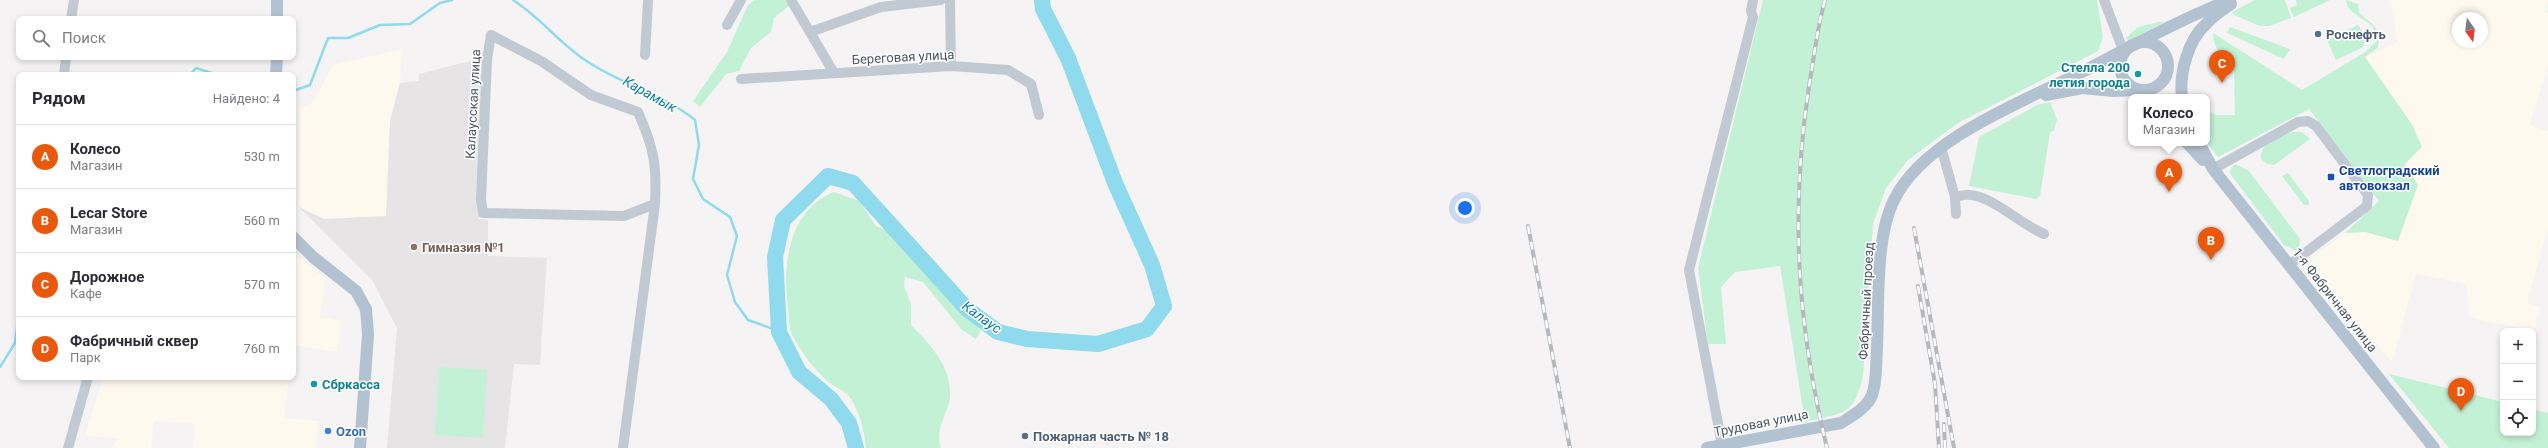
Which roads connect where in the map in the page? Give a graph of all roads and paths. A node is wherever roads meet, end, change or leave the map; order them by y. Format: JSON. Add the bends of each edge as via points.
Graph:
{"nodes":[{"id":1,"x":74,"y":0,"type":"edge"},
{"id":2,"x":277,"y":0,"type":"edge"},
{"id":3,"x":648,"y":0,"type":"edge"},
{"id":4,"x":741,"y":0,"type":"edge"},
{"id":5,"x":791,"y":0,"type":"edge"},
{"id":6,"x":941,"y":0,"type":"edge"},
{"id":7,"x":950,"y":0,"type":"edge"},
{"id":8,"x":1753,"y":0,"type":"edge"},
{"id":9,"x":2104,"y":0,"type":"edge"},
{"id":10,"x":2230,"y":0,"type":"edge"},
{"id":11,"x":2236,"y":0,"type":"edge"},
{"id":12,"x":71,"y":16,"type":"edge"},
{"id":13,"x":277,"y":16,"type":"edge"},
{"id":14,"x":727,"y":25,"type":"dead end"},
{"id":15,"x":810,"y":32,"type":"junction"},
{"id":16,"x":2134,"y":43,"type":"junction"},
{"id":17,"x":2191,"y":49,"type":"junction"},
{"id":18,"x":2123,"y":50,"type":"junction"},
{"id":19,"x":645,"y":55,"type":"dead end"},
{"id":20,"x":66,"y":60,"type":"edge"},
{"id":21,"x":276,"y":60,"type":"edge"},
{"id":22,"x":951,"y":66,"type":"junction"},
{"id":23,"x":2169,"y":68,"type":"junction"},
{"id":24,"x":64,"y":72,"type":"edge"},
{"id":25,"x":276,"y":72,"type":"edge"},
{"id":26,"x":834,"y":73,"type":"junction"},
{"id":27,"x":741,"y":79,"type":"dead end"},
{"id":28,"x":2140,"y":90,"type":"junction"},
{"id":29,"x":2113,"y":91,"type":"junction"},
{"id":30,"x":2181,"y":94,"type":"edge"},
{"id":31,"x":2182,"y":94,"type":"edge"},
{"id":32,"x":2029,"y":98,"type":"junction"},
{"id":33,"x":2128,"y":98,"type":"edge"},
{"id":34,"x":1039,"y":115,"type":"dead end"},
{"id":35,"x":2191,"y":146,"type":"edge"},
{"id":36,"x":2201,"y":146,"type":"edge"},
{"id":37,"x":1941,"y":147,"type":"junction"},
{"id":38,"x":2213,"y":169,"type":"junction"},
{"id":39,"x":1955,"y":197,"type":"junction"},
{"id":40,"x":656,"y":204,"type":"junction"},
{"id":41,"x":1956,"y":214,"type":"dead end"},
{"id":42,"x":2044,"y":234,"type":"dead end"},
{"id":43,"x":296,"y":241,"type":"edge"},
{"id":44,"x":2289,"y":265,"type":"junction"},
{"id":45,"x":87,"y":380,"type":"edge"},
{"id":46,"x":1821,"y":426,"type":"joint"},
{"id":47,"x":1722,"y":445,"type":"junction"},
{"id":48,"x":68,"y":448,"type":"edge"},
{"id":49,"x":360,"y":448,"type":"edge"},
{"id":50,"x":623,"y":448,"type":"edge"},
{"id":51,"x":1706,"y":448,"type":"edge"},
{"id":52,"x":2434,"y":448,"type":"edge"}],
"edges":[{"from":1,"to":12,"type":"street"},
{"from":2,"to":13,"type":"main road"},
{"from":3,"to":19,"type":"street"},
{"from":4,"to":14,"type":"street"},
{"from":5,"to":15,"type":"street"},
{"from":6,"to":15,"type":"street","via":[[881,7]]},
{"from":7,"to":22,"type":"street"},
{"from":8,"to":47,"type":"street","via":[[1751,25],[1689,270]]},
{"from":9,"to":18,"type":"street"},
{"from":10,"to":16,"type":"main road","name":"Фабричный проезд"},
{"from":11,"to":17,"type":"main road","via":[[2205,24]]},
{"from":15,"to":26,"type":"street"},
{"from":16,"to":18,"type":"main road","name":"Фабричный проезд"},
{"from":16,"to":23,"type":"main road","via":[[2142,41],[2158,46]]},
{"from":16,"to":28,"type":"main road","via":[[2123,54],[2120,69],[2126,83]]},
{"from":17,"to":23,"type":"main road"},
{"from":17,"to":31,"type":"main road","via":[[2182,77]]},
{"from":18,"to":32,"type":"main road","name":"Фабричный проезд"},
{"from":20,"to":24,"type":"street"},
{"from":21,"to":25,"type":"main road"},
{"from":22,"to":26,"type":"street","name":"Береговая улица"},
{"from":22,"to":34,"type":"street","name":"Береговая улица","via":[[1008,70],[1031,84]]},
{"from":23,"to":28,"type":"main road","via":[[2156,88]]},
{"from":23,"to":30,"type":"main road"},
{"from":26,"to":27,"type":"street","name":"Береговая улица"},
{"from":28,"to":29,"type":"main road"},
{"from":29,"to":32,"type":"main road","via":[[2082,88]]},
{"from":29,"to":33,"type":"main road"},
{"from":32,"to":37,"type":"main road","name":"Фабричный проезд"},
{"from":35,"to":38,"type":"main road"},
{"from":36,"to":38,"type":"main road"},
{"from":37,"to":39,"type":"street"},
{"from":37,"to":46,"type":"main road","name":"Фабричный проезд","via":[[1919,165],[1904,183],[1888,216],[1881,249],[1876,365],[1872,396],[1859,412],[1841,422]]},
{"from":38,"to":44,"type":"main road","name":"1-я Фабричная улица"},
{"from":38,"to":44,"type":"street","via":[[2298,122],[2308,121],[2316,126],[2368,195],[2367,206]]},
{"from":39,"to":41,"type":"street"},
{"from":39,"to":42,"type":"street","via":[[1970,194],[1993,203]]},
{"from":40,"to":40,"type":"street","name":"Калаусская улица","via":[[624,216],[483,214],[486,59],[491,35],[541,61],[591,95],[638,112],[650,140],[657,170]]},
{"from":40,"to":50,"type":"street","name":"Калаусская улица"},
{"from":43,"to":49,"type":"main road","via":[[312,257],[356,291],[366,309],[368,334]]},
{"from":44,"to":52,"type":"main road","name":"1-я Фабричная улица"},
{"from":45,"to":48,"type":"street"},
{"from":46,"to":47,"type":"main road","name":"Трудовая улица"},
{"from":47,"to":51,"type":"main road","name":"Трудовая улица"}]}
